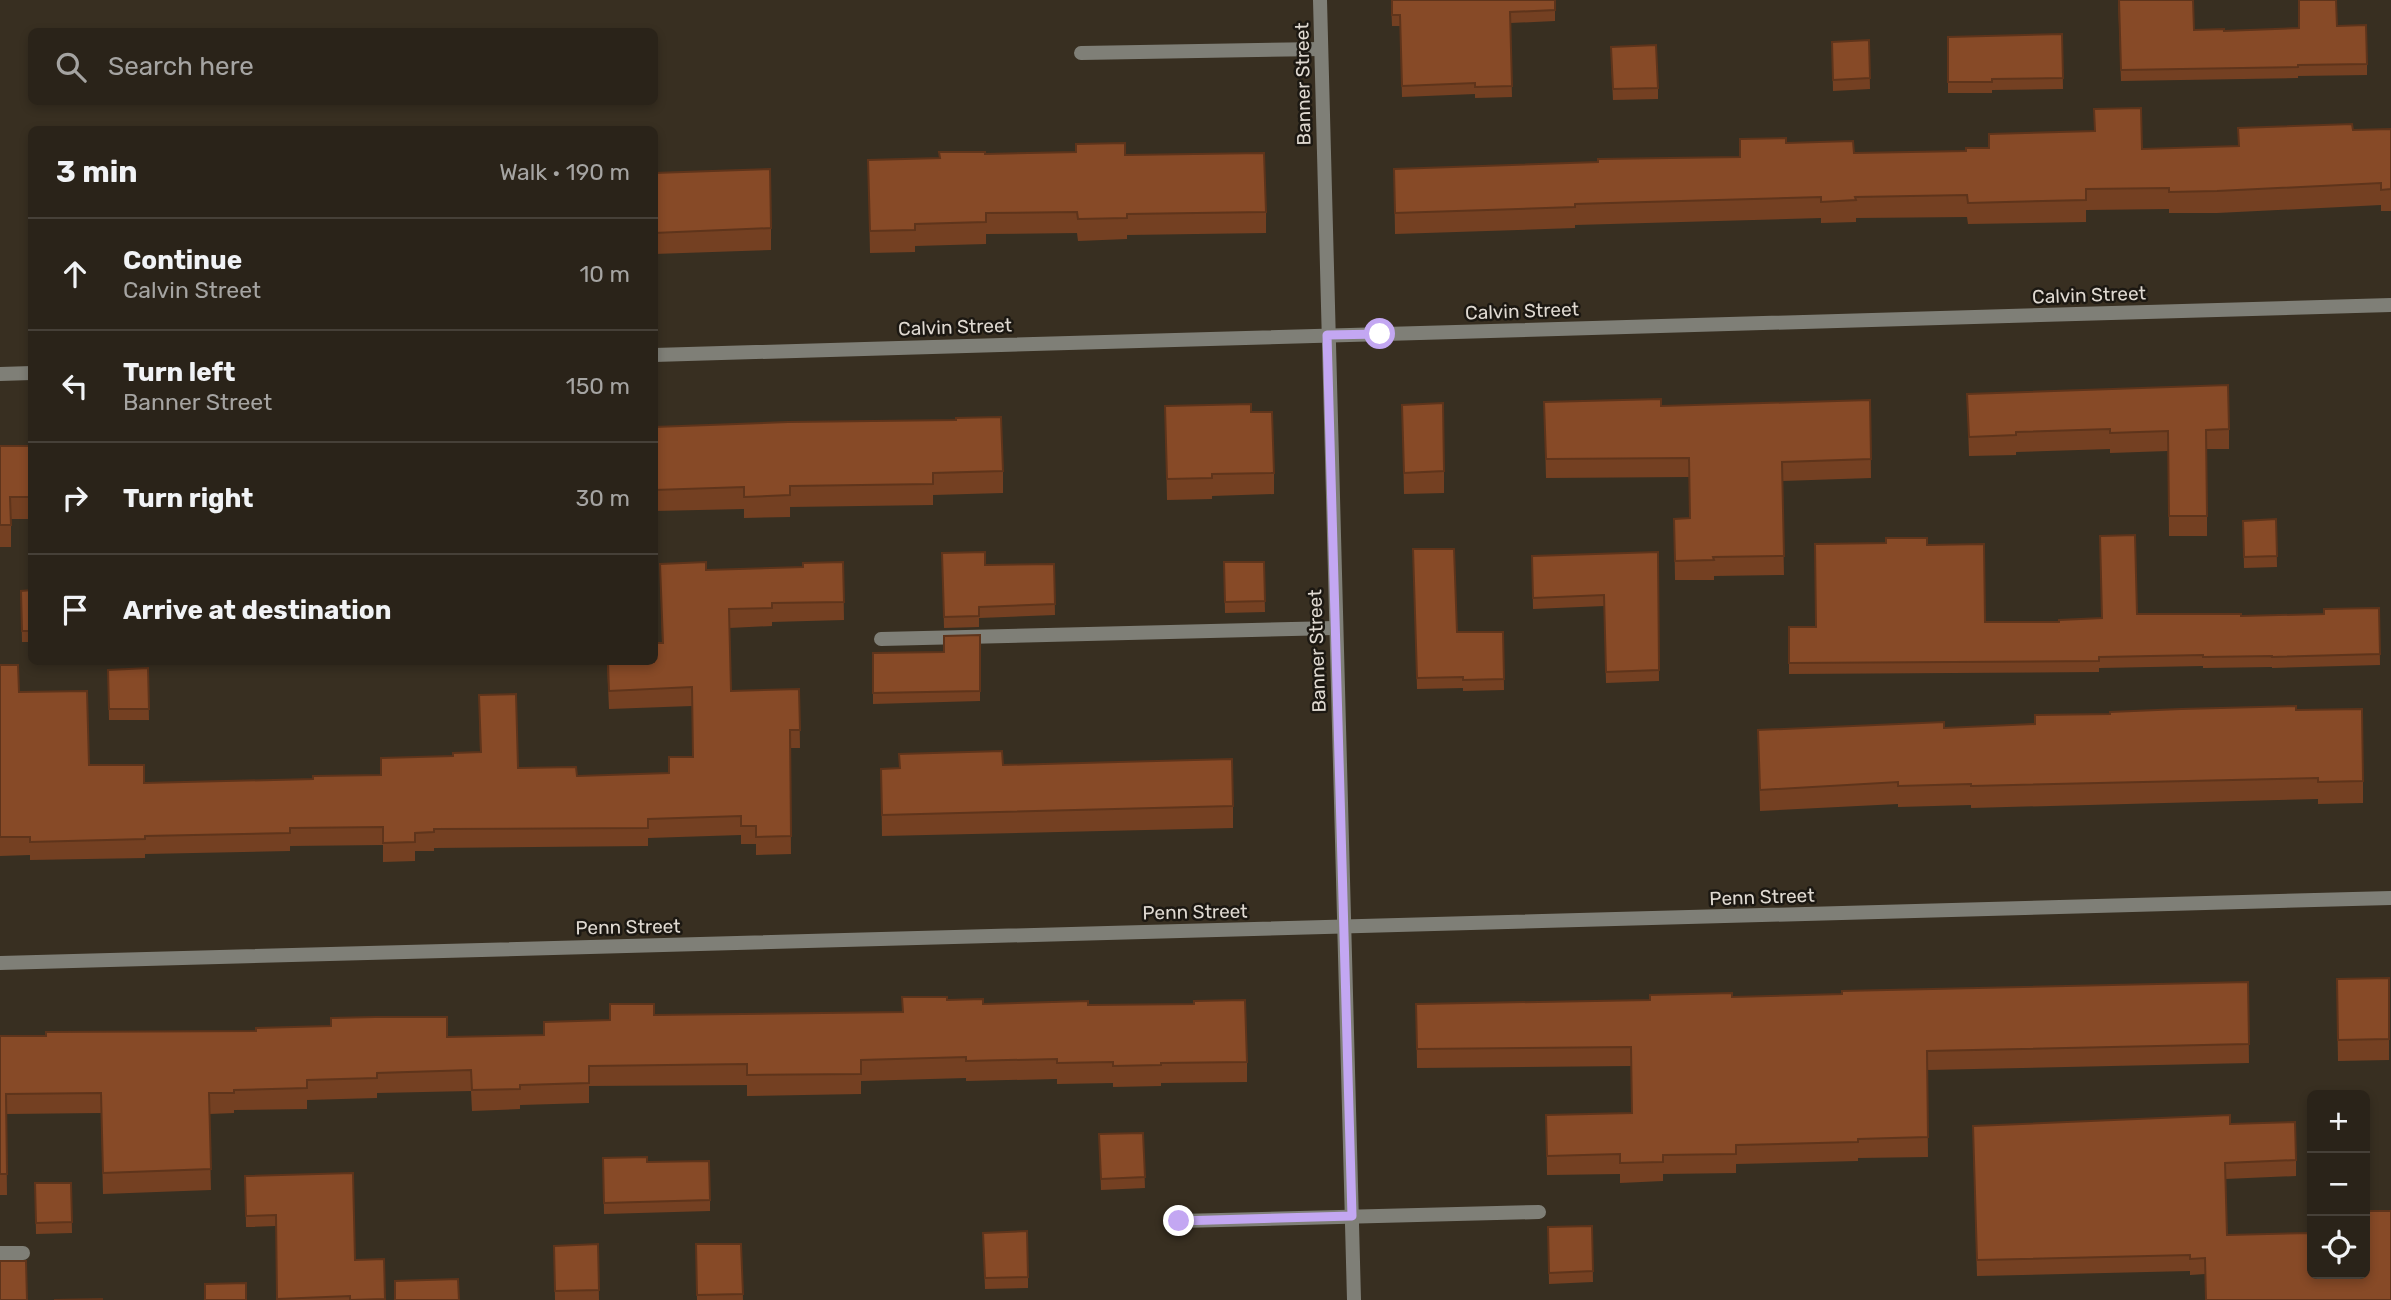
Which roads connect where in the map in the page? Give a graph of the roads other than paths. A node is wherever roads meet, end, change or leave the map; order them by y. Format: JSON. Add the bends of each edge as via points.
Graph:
{"nodes":[{"id":1,"x":1320,"y":0,"type":"edge"},
{"id":2,"x":1321,"y":49,"type":"junction"},
{"id":3,"x":1081,"y":53,"type":"dead end"},
{"id":4,"x":2391,"y":305,"type":"edge"},
{"id":5,"x":1327,"y":335,"type":"junction"},
{"id":6,"x":658,"y":355,"type":"edge"},
{"id":7,"x":28,"y":373,"type":"edge"},
{"id":8,"x":0,"y":374,"type":"edge"},
{"id":9,"x":1335,"y":628,"type":"junction"},
{"id":10,"x":881,"y":639,"type":"dead end"},
{"id":11,"x":2391,"y":898,"type":"edge"},
{"id":12,"x":1343,"y":928,"type":"junction"},
{"id":13,"x":0,"y":963,"type":"edge"},
{"id":14,"x":1539,"y":1212,"type":"dead end"},
{"id":15,"x":1352,"y":1216,"type":"junction"},
{"id":16,"x":1179,"y":1221,"type":"dead end"},
{"id":17,"x":0,"y":1253,"type":"edge"},
{"id":18,"x":23,"y":1253,"type":"dead end"},
{"id":19,"x":1354,"y":1300,"type":"edge"}],
"edges":[{"from":1,"to":2,"type":"street","name":"Banner Street"},
{"from":2,"to":3,"type":"street"},
{"from":2,"to":5,"type":"street","name":"Banner Street"},
{"from":4,"to":5,"type":"street","name":"Calvin Street"},
{"from":5,"to":6,"type":"street","name":"Calvin Street"},
{"from":5,"to":9,"type":"street","name":"Banner Street"},
{"from":7,"to":8,"type":"street"},
{"from":9,"to":10,"type":"street"},
{"from":9,"to":12,"type":"street","name":"Banner Street"},
{"from":11,"to":12,"type":"street","name":"Penn Street"},
{"from":12,"to":13,"type":"street","name":"Penn Street"},
{"from":12,"to":15,"type":"street","name":"Banner Street"},
{"from":14,"to":15,"type":"street"},
{"from":15,"to":16,"type":"street"},
{"from":15,"to":19,"type":"street","name":"Banner Street"},
{"from":17,"to":18,"type":"street"}]}
